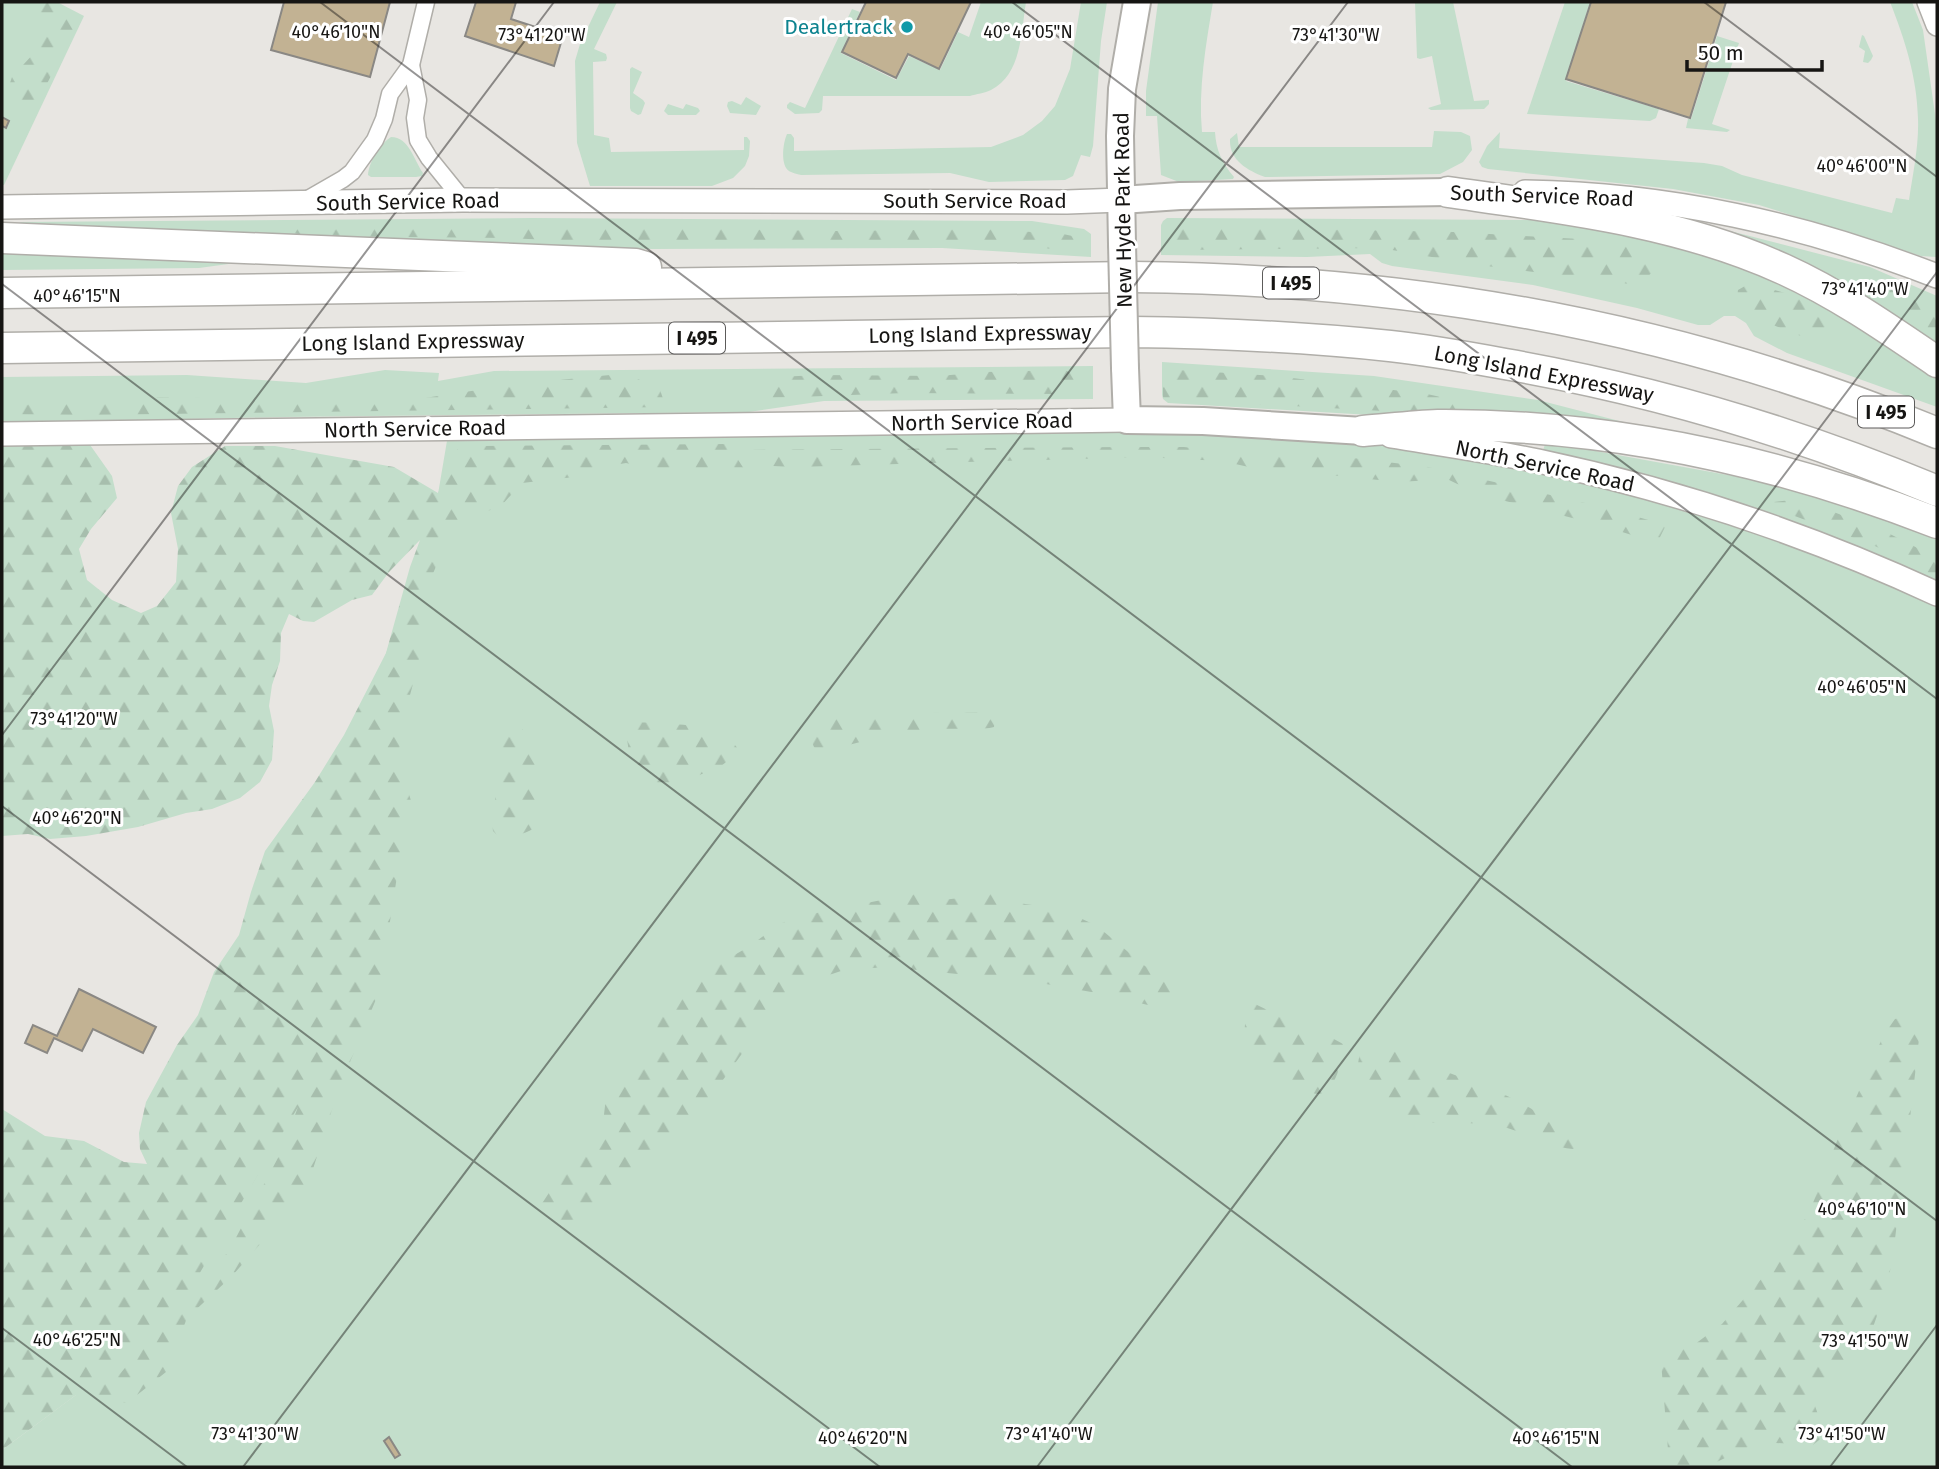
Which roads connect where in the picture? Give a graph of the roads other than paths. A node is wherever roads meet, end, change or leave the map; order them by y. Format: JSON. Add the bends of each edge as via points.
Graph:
{"nodes":[{"id":1,"x":426,"y":2,"type":"edge"},
{"id":2,"x":1137,"y":2,"type":"edge"},
{"id":3,"x":1928,"y":2,"type":"edge"},
{"id":4,"x":1937,"y":24,"type":"edge"},
{"id":5,"x":411,"y":65,"type":"junction"},
{"id":6,"x":1448,"y":192,"type":"junction"},
{"id":7,"x":463,"y":200,"type":"junction"},
{"id":8,"x":1121,"y":200,"type":"junction"},
{"id":9,"x":301,"y":203,"type":"junction"},
{"id":10,"x":2,"y":207,"type":"edge"},
{"id":11,"x":2,"y":238,"type":"edge"},
{"id":12,"x":1932,"y":271,"type":"edge"},
{"id":13,"x":700,"y":282,"type":"junction"},
{"id":14,"x":2,"y":293,"type":"edge"},
{"id":15,"x":2,"y":348,"type":"edge"},
{"id":16,"x":1937,"y":362,"type":"edge"},
{"id":17,"x":1127,"y":420,"type":"junction"},
{"id":18,"x":1363,"y":431,"type":"junction"},
{"id":19,"x":1937,"y":433,"type":"edge"},
{"id":20,"x":2,"y":435,"type":"edge"},
{"id":21,"x":1937,"y":491,"type":"edge"},
{"id":22,"x":1937,"y":523,"type":"edge"},
{"id":23,"x":1937,"y":594,"type":"edge"}],
"edges":[{"from":1,"to":5,"type":"street"},
{"from":2,"to":8,"type":"main road","name":"New Hyde Park Road","via":[[1122,89]]},
{"from":3,"to":4,"type":"street"},
{"from":5,"to":7,"type":"street","via":[[418,100],[418,140]]},
{"from":5,"to":9,"type":"street","via":[[390,94],[380,129],[360,162],[343,179]]},
{"from":6,"to":8,"type":"main road","name":"South Service Road"},
{"from":6,"to":12,"type":"main road","name":"South Service Road","via":[[1572,193],[1687,205],[1796,229]]},
{"from":6,"to":16,"type":"highway","via":[[1637,222],[1731,248],[1830,293]]},
{"from":7,"to":8,"type":"main road","name":"South Service Road"},
{"from":7,"to":9,"type":"main road","name":"South Service Road"},
{"from":8,"to":17,"type":"main road","name":"New Hyde Park Road","bridge":true},
{"from":9,"to":10,"type":"main road","name":"South Service Road"},
{"from":11,"to":13,"type":"highway","via":[[636,264]]},
{"from":13,"to":14,"type":"highway","number":"I 495"},
{"from":13,"to":19,"type":"highway","number":"I 495","via":[[1195,278],[1389,292],[1584,323],[1685,347],[1834,392]]},
{"from":15,"to":21,"type":"highway","name":"Long Island Expressway","number":"I 495","via":[[1130,332],[1314,339],[1460,356],[1590,380],[1778,431]]},
{"from":17,"to":18,"type":"main road","name":"North Service Road"},
{"from":17,"to":20,"type":"main road","name":"North Service Road"},
{"from":18,"to":22,"type":"highway","via":[[1475,426],[1663,444],[1795,474]]},
{"from":18,"to":23,"type":"main road","name":"North Service Road","via":[[1538,461],[1660,491],[1803,538]]}]}
